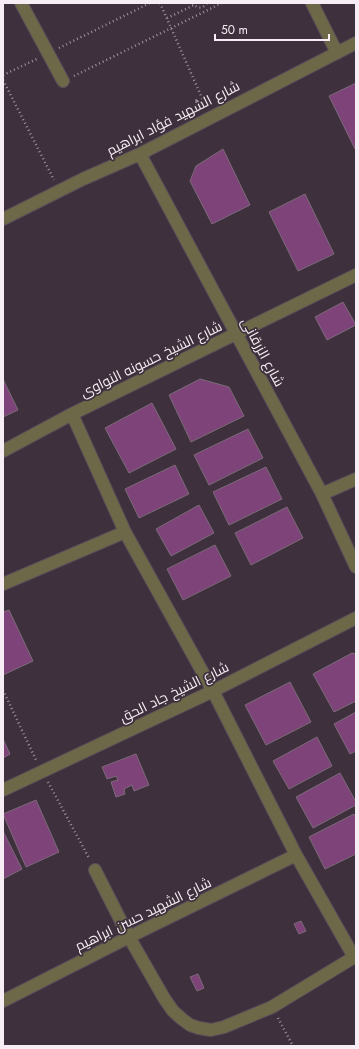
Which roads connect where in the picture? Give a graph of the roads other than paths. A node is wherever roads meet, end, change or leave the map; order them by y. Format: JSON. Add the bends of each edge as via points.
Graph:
{"nodes":[{"id":1,"x":21,"y":3,"type":"edge"},
{"id":2,"x":312,"y":3,"type":"edge"},
{"id":3,"x":356,"y":43,"type":"edge"},
{"id":4,"x":337,"y":53,"type":"junction"},
{"id":5,"x":63,"y":81,"type":"road end"},
{"id":6,"x":140,"y":154,"type":"junction"},
{"id":7,"x":3,"y":219,"type":"edge"},
{"id":8,"x":356,"y":275,"type":"edge"},
{"id":9,"x":237,"y":334,"type":"junction"},
{"id":10,"x":72,"y":414,"type":"junction"},
{"id":11,"x":3,"y":451,"type":"edge"},
{"id":12,"x":356,"y":479,"type":"edge"},
{"id":13,"x":322,"y":494,"type":"junction"},
{"id":14,"x":125,"y":532,"type":"junction"},
{"id":15,"x":356,"y":567,"type":"edge"},
{"id":16,"x":3,"y":584,"type":"edge"},
{"id":17,"x":356,"y":618,"type":"edge"},
{"id":18,"x":213,"y":691,"type":"junction"},
{"id":19,"x":3,"y":790,"type":"edge"},
{"id":20,"x":296,"y":855,"type":"junction"},
{"id":21,"x":95,"y":870,"type":"dead end"},
{"id":22,"x":129,"y":937,"type":"junction"},
{"id":23,"x":355,"y":956,"type":"edge"},
{"id":24,"x":3,"y":1001,"type":"edge"}],
"edges":[{"from":1,"to":5,"type":"street"},
{"from":2,"to":4,"type":"street"},
{"from":3,"to":4,"type":"street","name":"شارع الشهيد فؤاد ابراهيم"},
{"from":4,"to":6,"type":"street","name":"شارع الشهيد فؤاد ابراهيم"},
{"from":6,"to":7,"type":"street","name":"شارع الشهيد فؤاد ابراهيم"},
{"from":6,"to":9,"type":"street","name":"شارع الزرقانى"},
{"from":8,"to":9,"type":"street","name":"شارع الشيخ حسونه النواوى"},
{"from":9,"to":10,"type":"street","name":"شارع الشيخ حسونه النواوى"},
{"from":9,"to":13,"type":"street","name":"شارع الزرقانى"},
{"from":10,"to":11,"type":"street","name":"شارع الشيخ حسونه النواوى"},
{"from":10,"to":14,"type":"street"},
{"from":12,"to":13,"type":"street"},
{"from":13,"to":15,"type":"street","name":"شارع الزرقانى"},
{"from":14,"to":16,"type":"street"},
{"from":14,"to":18,"type":"street"},
{"from":17,"to":18,"type":"street","name":"شارع الشيخ جاد الحق"},
{"from":18,"to":19,"type":"street","name":"شارع الشيخ جاد الحق"},
{"from":18,"to":20,"type":"street"},
{"from":20,"to":22,"type":"street","name":"شارع الشهيد حسن ابراهيم"},
{"from":20,"to":23,"type":"street"},
{"from":21,"to":22,"type":"street"},
{"from":22,"to":23,"type":"street","via":[[173,1011],[190,1025],[211,1030],[272,1007]]},
{"from":22,"to":24,"type":"street","name":"شارع الشهيد حسن ابراهيم"}]}
